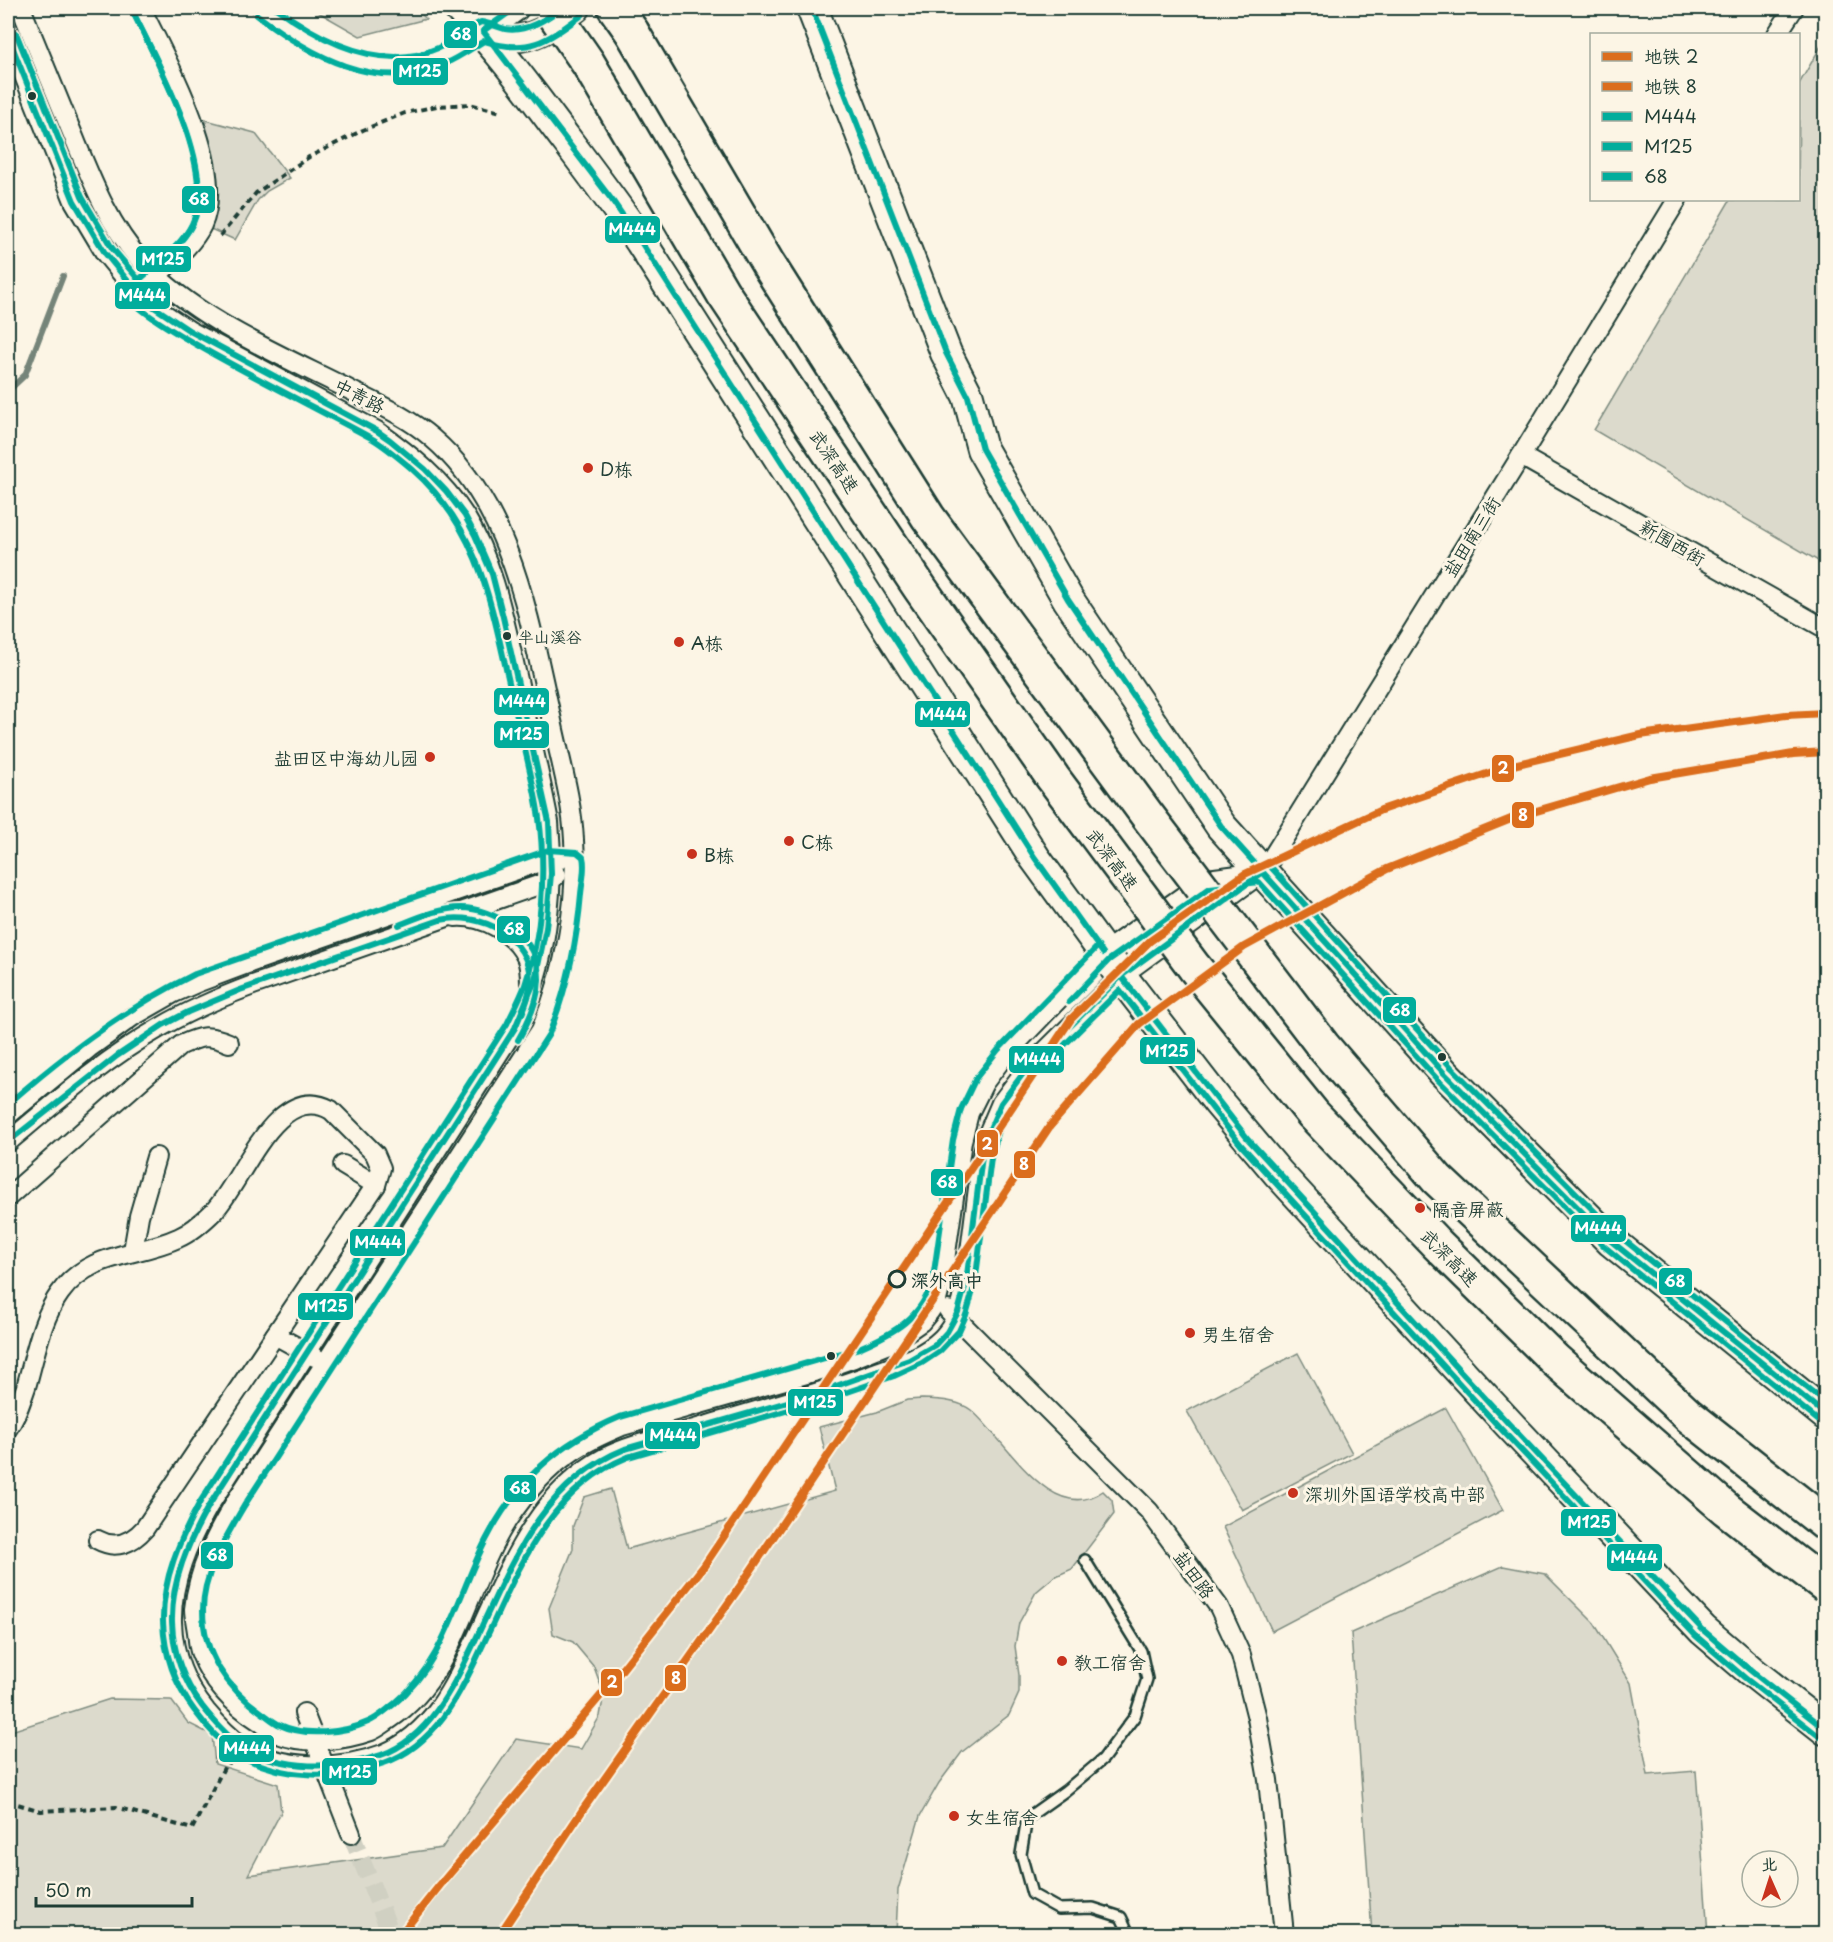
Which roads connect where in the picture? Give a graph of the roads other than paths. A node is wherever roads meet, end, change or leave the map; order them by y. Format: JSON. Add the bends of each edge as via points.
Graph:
{"nodes":[{"id":1,"x":21,"y":8,"type":"edge"},
{"id":2,"x":141,"y":8,"type":"edge"},
{"id":3,"x":262,"y":8,"type":"edge"},
{"id":4,"x":459,"y":8,"type":"edge"},
{"id":5,"x":515,"y":8,"type":"edge"},
{"id":6,"x":550,"y":8,"type":"edge"},
{"id":7,"x":577,"y":8,"type":"edge"},
{"id":8,"x":615,"y":8,"type":"edge"},
{"id":9,"x":812,"y":8,"type":"edge"},
{"id":10,"x":1794,"y":8,"type":"edge"},
{"id":11,"x":483,"y":31,"type":"junction"},
{"id":12,"x":1778,"y":33,"type":"edge"},
{"id":13,"x":8,"y":36,"type":"edge"},
{"id":14,"x":1676,"y":201,"type":"edge"},
{"id":15,"x":156,"y":276,"type":"junction"},
{"id":16,"x":138,"y":293,"type":"junction"},
{"id":17,"x":1521,"y":456,"type":"junction"},
{"id":18,"x":1826,"y":629,"type":"edge"},
{"id":19,"x":551,"y":858,"type":"junction"},
{"id":20,"x":575,"y":861,"type":"junction"},
{"id":21,"x":1263,"y":872,"type":"junction"},
{"id":22,"x":550,"y":881,"type":"junction"},
{"id":23,"x":440,"y":920,"type":"junction"},
{"id":24,"x":1112,"y":964,"type":"junction"},
{"id":25,"x":526,"y":1007,"type":"junction"},
{"id":26,"x":229,"y":1043,"type":"dead end"},
{"id":27,"x":8,"y":1115,"type":"edge"},
{"id":28,"x":8,"y":1142,"type":"edge"},
{"id":29,"x":156,"y":1157,"type":"dead end"},
{"id":30,"x":343,"y":1165,"type":"dead end"},
{"id":31,"x":376,"y":1185,"type":"junction"},
{"id":32,"x":8,"y":1197,"type":"edge"},
{"id":33,"x":133,"y":1251,"type":"junction"},
{"id":34,"x":937,"y":1300,"type":"junction"},
{"id":35,"x":956,"y":1317,"type":"junction"},
{"id":36,"x":275,"y":1335,"type":"junction"},
{"id":37,"x":307,"y":1352,"type":"junction"},
{"id":38,"x":325,"y":1364,"type":"junction"},
{"id":39,"x":1826,"y":1415,"type":"edge"},
{"id":40,"x":8,"y":1428,"type":"edge"},
{"id":41,"x":1826,"y":1524,"type":"edge"},
{"id":42,"x":98,"y":1540,"type":"dead end"},
{"id":43,"x":1085,"y":1560,"type":"dead end"},
{"id":44,"x":1826,"y":1586,"type":"edge"},
{"id":45,"x":304,"y":1713,"type":"dead end"},
{"id":46,"x":1826,"y":1730,"type":"edge"},
{"id":47,"x":315,"y":1741,"type":"junction"},
{"id":48,"x":324,"y":1766,"type":"junction"},
{"id":49,"x":351,"y":1834,"type":"tunnel mouth"},
{"id":50,"x":1129,"y":1935,"type":"edge"},
{"id":51,"x":1284,"y":1935,"type":"edge"}],
"edges":[{"from":1,"to":15,"type":"street","name":"中青路","via":[[103,205],[129,246]]},
{"from":2,"to":15,"type":"street","via":[[188,112],[208,184],[201,227]]},
{"from":3,"to":11,"type":"street","via":[[324,50],[377,64],[431,60]]},
{"from":4,"to":11,"type":"main road"},
{"from":5,"to":11,"type":"main road"},
{"from":6,"to":44,"type":"highway","name":"武深高速","bridge":true,"via":[[588,63],[723,293],[920,588],[1053,778],[1194,967],[1298,1096],[1437,1244],[1555,1360],[1726,1509]]},
{"from":7,"to":11,"type":"main road","via":[[533,36],[506,38]]},
{"from":8,"to":41,"type":"highway","bridge":true,"via":[[768,264],[928,517],[1323,1046],[1437,1179],[1689,1416]]},
{"from":9,"to":21,"type":"main road","via":[[941,342],[968,396],[982,449],[1068,599],[1221,826]]},
{"from":10,"to":12,"type":"street"},
{"from":11,"to":24,"type":"main road","via":[[641,242],[1035,858]]},
{"from":13,"to":16,"type":"street","name":"中青路","via":[[74,201],[105,253]]},
{"from":14,"to":17,"type":"street","name":"盐田南三街"},
{"from":15,"to":16,"type":"street"},
{"from":15,"to":20,"type":"street","name":"中青路","via":[[185,300],[229,327],[414,425],[445,450],[473,485],[495,524],[520,584],[567,789]]},
{"from":16,"to":19,"type":"street","name":"中青路","via":[[190,331],[377,431],[424,466],[452,498],[481,548],[503,620],[545,798]]},
{"from":17,"to":18,"type":"street","name":"新围西街"},
{"from":17,"to":21,"type":"street","name":"盐田南三街"},
{"from":19,"to":20,"type":"street"},
{"from":19,"to":22,"type":"street","name":"中青路"},
{"from":19,"to":27,"type":"street","via":[[174,993],[89,1048]]},
{"from":20,"to":22,"type":"street"},
{"from":20,"to":38,"type":"street","name":"中青路","via":[[562,968],[540,1030]]},
{"from":21,"to":24,"type":"street"},
{"from":21,"to":24,"type":"street","via":[[1207,879]]},
{"from":21,"to":39,"type":"main road","via":[[1444,1073],[1611,1241]]},
{"from":22,"to":23,"type":"street"},
{"from":22,"to":25,"type":"street","name":"中青路","via":[[540,962]]},
{"from":23,"to":25,"type":"street","via":[[470,918],[498,928],[513,940],[529,967]]},
{"from":23,"to":28,"type":"street","via":[[217,998],[189,1012],[105,1064]]},
{"from":24,"to":34,"type":"street","via":[[1005,1055],[984,1083],[969,1113],[962,1141]]},
{"from":24,"to":35,"type":"street","via":[[1001,1103],[982,1156],[966,1283]]},
{"from":24,"to":46,"type":"main road","via":[[1248,1139],[1508,1423],[1703,1630]]},
{"from":25,"to":37,"type":"street"},
{"from":26,"to":32,"type":"street","via":[[205,1036],[181,1045]]},
{"from":29,"to":33,"type":"street"},
{"from":30,"to":31,"type":"street"},
{"from":31,"to":33,"type":"street","via":[[381,1168],[370,1149],[331,1110],[321,1105],[300,1106],[275,1122],[208,1217],[177,1238]]},
{"from":31,"to":36,"type":"street"},
{"from":33,"to":40,"type":"street","via":[[94,1264],[61,1291],[47,1317],[20,1405]]},
{"from":34,"to":35,"type":"street","name":"盐田路"},
{"from":34,"to":47,"type":"street","name":"中青路","via":[[908,1332],[891,1343],[817,1371],[622,1426],[568,1453],[508,1519],[440,1664],[422,1691],[401,1712],[374,1730],[345,1739]]},
{"from":35,"to":48,"type":"street","via":[[942,1338],[904,1362],[817,1393],[636,1445],[605,1457],[577,1475],[554,1498],[512,1562],[448,1697],[429,1721],[408,1741],[383,1754]]},
{"from":35,"to":51,"type":"street","name":"盐田路","via":[[1149,1511],[1219,1607],[1241,1655],[1257,1718],[1268,1780]]},
{"from":36,"to":37,"type":"street"},
{"from":36,"to":42,"type":"street","via":[[139,1535],[124,1544]]},
{"from":37,"to":38,"type":"street"},
{"from":37,"to":48,"type":"street","via":[[194,1532],[175,1587],[172,1620],[183,1674],[193,1695],[219,1727],[242,1746],[266,1757]]},
{"from":38,"to":47,"type":"street","name":"中青路","via":[[218,1532],[200,1575],[194,1612],[200,1653],[217,1685],[278,1734]]},
{"from":43,"to":50,"type":"lane","via":[[1141,1651],[1147,1679],[1135,1716],[1103,1759],[1027,1818],[1021,1854],[1032,1894],[1059,1909],[1093,1908],[1121,1917]]},
{"from":45,"to":47,"type":"street"},
{"from":47,"to":48,"type":"street"},
{"from":48,"to":49,"type":"street"}]}
